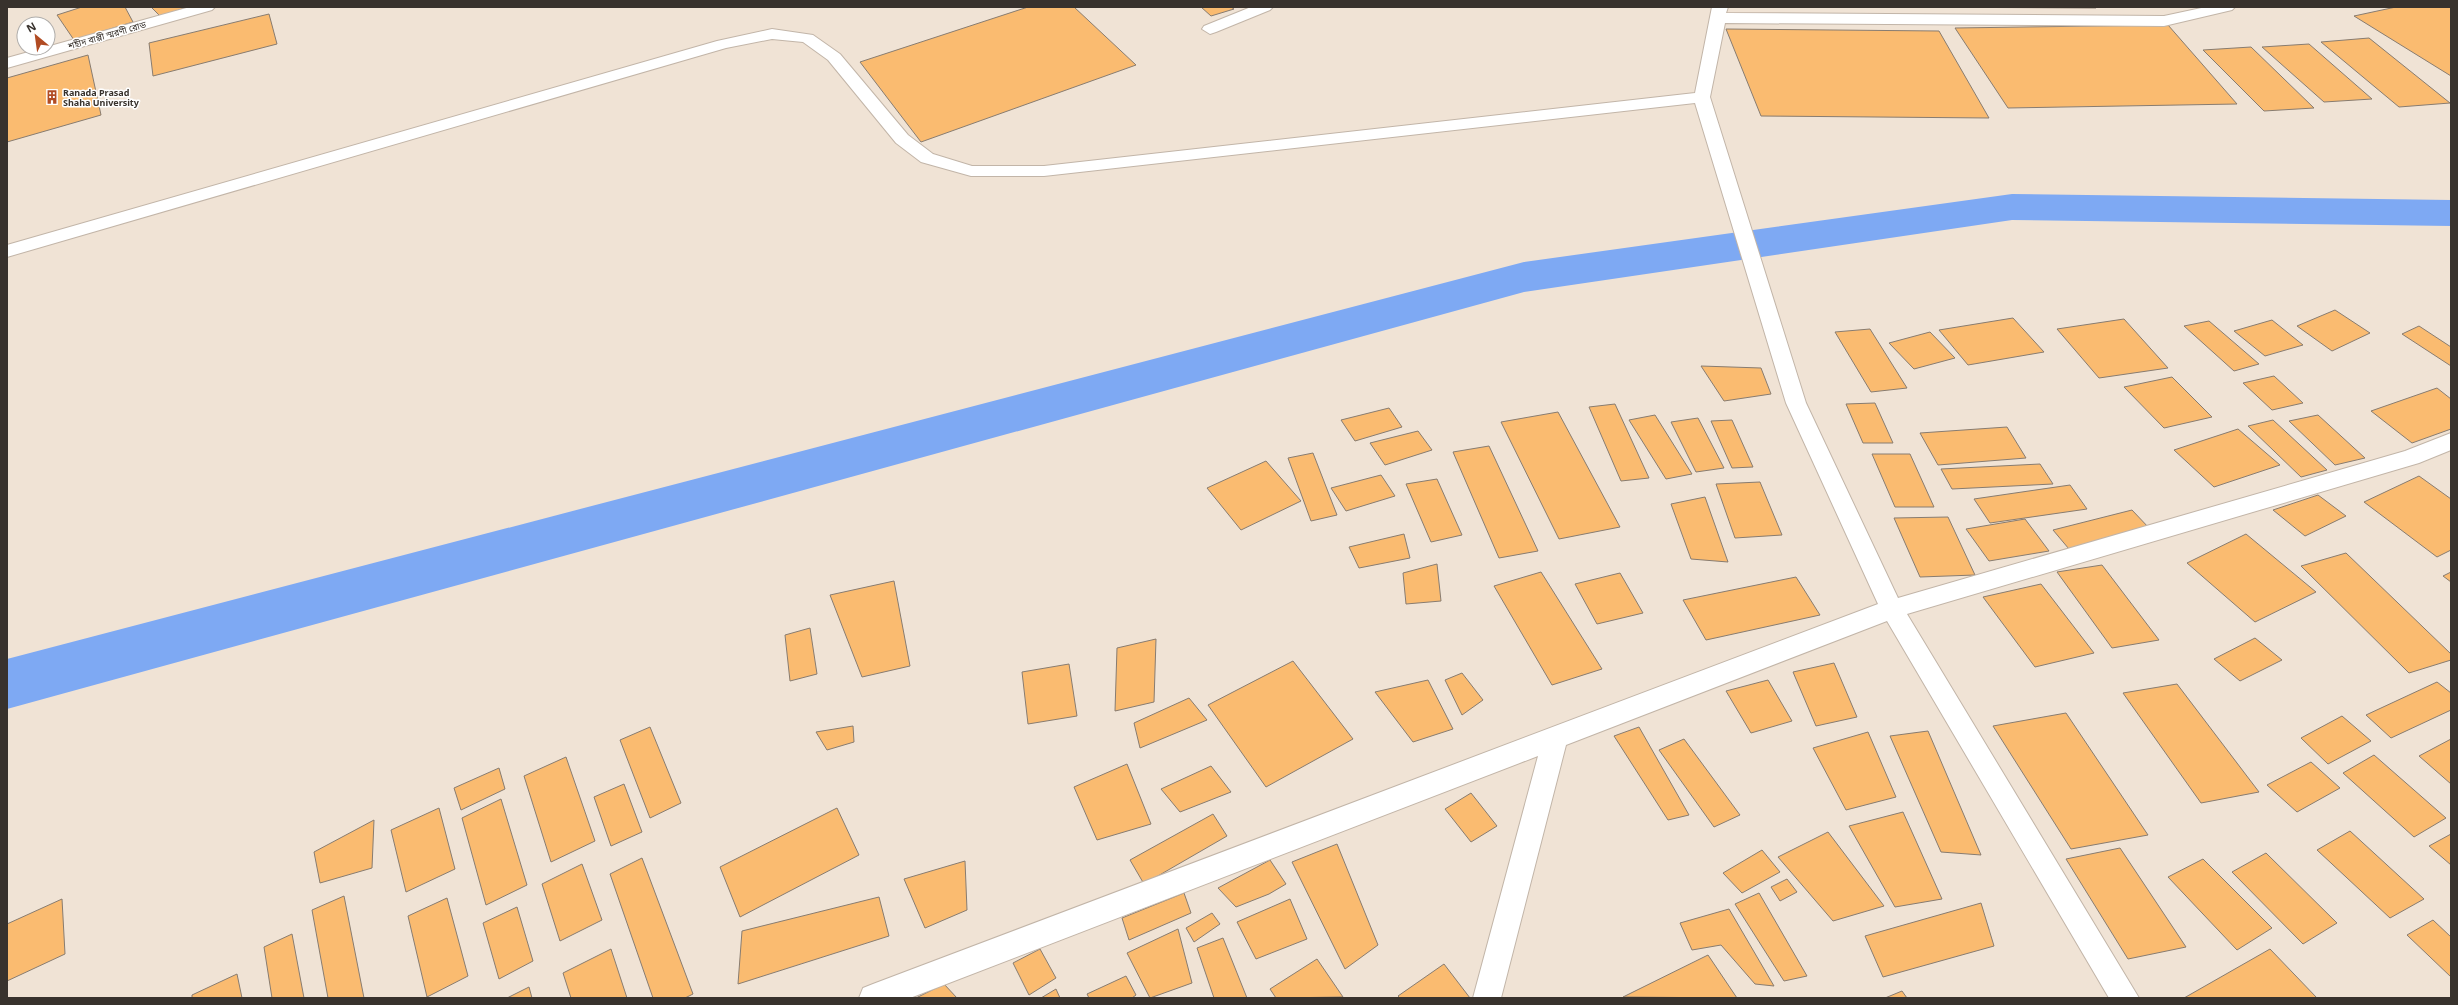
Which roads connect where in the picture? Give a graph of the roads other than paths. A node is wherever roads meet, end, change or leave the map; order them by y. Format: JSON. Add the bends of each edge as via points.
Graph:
{"nodes":[{"id":1,"x":207,"y":7,"type":"edge"},
{"id":2,"x":1265,"y":7,"type":"edge"},
{"id":3,"x":2227,"y":7,"type":"edge"},
{"id":4,"x":1719,"y":13,"type":"edge"},
{"id":5,"x":1210,"y":29,"type":"dead end"},
{"id":6,"x":7,"y":63,"type":"edge"},
{"id":7,"x":1702,"y":97,"type":"junction"},
{"id":8,"x":7,"y":251,"type":"edge"},
{"id":9,"x":2451,"y":441,"type":"edge"},
{"id":10,"x":1892,"y":609,"type":"junction"},
{"id":11,"x":1555,"y":739,"type":"junction"},
{"id":12,"x":873,"y":998,"type":"edge"},
{"id":13,"x":1487,"y":998,"type":"edge"},
{"id":14,"x":2125,"y":998,"type":"edge"}],
"edges":[{"from":1,"to":6,"type":"street","name":"শহীদ বাপ্পী স্মরণী রোড"},
{"from":2,"to":5,"type":"street"},
{"from":3,"to":4,"type":"street","via":[[2164,21]]},
{"from":4,"to":7,"type":"street"},
{"from":7,"to":8,"type":"street","via":[[1044,171],[971,171],[927,158],[902,140],[834,57],[807,38],[772,34],[723,44]]},
{"from":7,"to":10,"type":"street","via":[[1796,403]]},
{"from":9,"to":10,"type":"street","via":[[2411,457]]},
{"from":10,"to":11,"type":"street"},
{"from":10,"to":14,"type":"street"},
{"from":11,"to":12,"type":"street"},
{"from":11,"to":13,"type":"street"}]}
